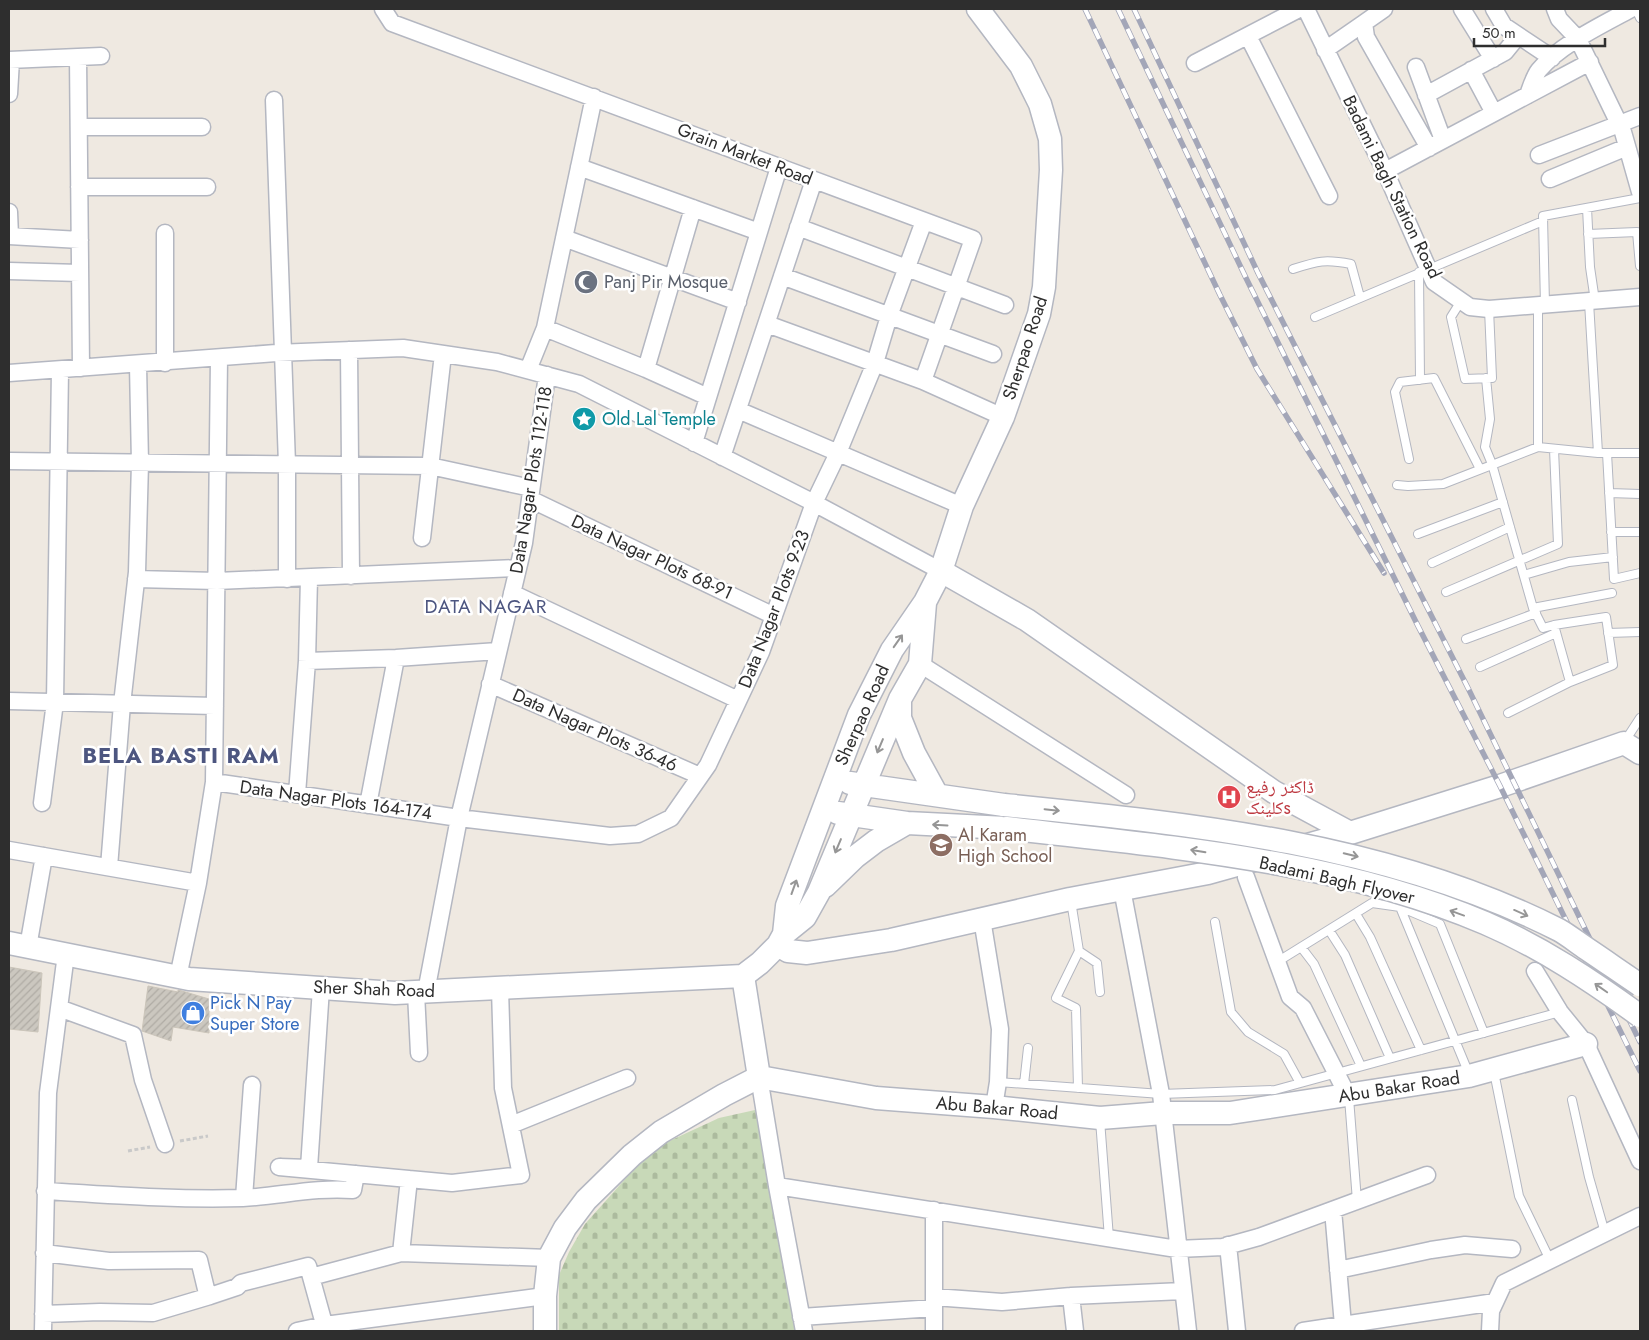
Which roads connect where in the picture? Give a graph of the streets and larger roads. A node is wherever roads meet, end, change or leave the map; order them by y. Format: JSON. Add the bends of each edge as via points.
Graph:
{"nodes":[{"id":1,"x":383,"y":9,"type":"edge"},
{"id":2,"x":978,"y":9,"type":"edge"},
{"id":3,"x":1299,"y":9,"type":"edge"},
{"id":4,"x":1306,"y":9,"type":"edge"},
{"id":5,"x":1384,"y":9,"type":"edge"},
{"id":6,"x":1462,"y":9,"type":"edge"},
{"id":7,"x":1494,"y":9,"type":"edge"},
{"id":8,"x":1556,"y":9,"type":"edge"},
{"id":9,"x":1632,"y":9,"type":"edge"},
{"id":10,"x":1364,"y":23,"type":"junction"},
{"id":11,"x":1248,"y":36,"type":"junction"},
{"id":12,"x":1518,"y":36,"type":"junction"},
{"id":13,"x":1578,"y":39,"type":"junction"},
{"id":14,"x":1325,"y":50,"type":"junction"},
{"id":15,"x":101,"y":56,"type":"dead end"},
{"id":16,"x":78,"y":57,"type":"junction"},
{"id":17,"x":1552,"y":58,"type":"junction"},
{"id":18,"x":1493,"y":59,"type":"junction"},
{"id":19,"x":10,"y":60,"type":"edge"},
{"id":20,"x":1590,"y":62,"type":"junction"},
{"id":21,"x":1195,"y":63,"type":"dead end"},
{"id":22,"x":1416,"y":67,"type":"dead end"},
{"id":23,"x":1471,"y":70,"type":"junction"},
{"id":24,"x":9,"y":94,"type":"edge"},
{"id":25,"x":1426,"y":95,"type":"junction"},
{"id":26,"x":1528,"y":95,"type":"junction"},
{"id":27,"x":594,"y":97,"type":"junction"},
{"id":28,"x":274,"y":100,"type":"dead end"},
{"id":29,"x":1494,"y":113,"type":"junction"},
{"id":30,"x":1640,"y":116,"type":"edge"},
{"id":31,"x":1618,"y":123,"type":"junction"},
{"id":32,"x":202,"y":127,"type":"dead end"},
{"id":33,"x":79,"y":128,"type":"junction"},
{"id":34,"x":1436,"y":144,"type":"junction"},
{"id":35,"x":1627,"y":147,"type":"junction"},
{"id":36,"x":1539,"y":155,"type":"dead end"},
{"id":37,"x":579,"y":167,"type":"junction"},
{"id":38,"x":779,"y":167,"type":"junction"},
{"id":39,"x":1385,"y":171,"type":"junction"},
{"id":40,"x":1550,"y":179,"type":"dead end"},
{"id":41,"x":814,"y":180,"type":"junction"},
{"id":42,"x":79,"y":186,"type":"junction"},
{"id":43,"x":207,"y":187,"type":"dead end"},
{"id":44,"x":1640,"y":192,"type":"edge"},
{"id":45,"x":1329,"y":196,"type":"dead end"},
{"id":46,"x":693,"y":208,"type":"junction"},
{"id":47,"x":9,"y":212,"type":"edge"},
{"id":48,"x":924,"y":221,"type":"junction"},
{"id":49,"x":798,"y":228,"type":"junction"},
{"id":50,"x":759,"y":232,"type":"junction"},
{"id":51,"x":165,"y":233,"type":"dead end"},
{"id":52,"x":9,"y":236,"type":"edge"},
{"id":53,"x":564,"y":238,"type":"junction"},
{"id":54,"x":80,"y":240,"type":"junction"},
{"id":55,"x":908,"y":269,"type":"junction"},
{"id":56,"x":9,"y":271,"type":"edge"},
{"id":57,"x":80,"y":272,"type":"junction"},
{"id":58,"x":782,"y":276,"type":"junction"},
{"id":59,"x":673,"y":278,"type":"junction"},
{"id":60,"x":956,"y":288,"type":"junction"},
{"id":61,"x":1640,"y":297,"type":"edge"},
{"id":62,"x":738,"y":302,"type":"junction"},
{"id":63,"x":1004,"y":305,"type":"dead end"},
{"id":64,"x":889,"y":316,"type":"junction"},
{"id":65,"x":767,"y":324,"type":"junction"},
{"id":66,"x":545,"y":328,"type":"junction"},
{"id":67,"x":939,"y":335,"type":"junction"},
{"id":68,"x":349,"y":350,"type":"junction"},
{"id":69,"x":282,"y":354,"type":"junction"},
{"id":70,"x":443,"y":354,"type":"junction"},
{"id":71,"x":993,"y":354,"type":"dead end"},
{"id":72,"x":219,"y":358,"type":"junction"},
{"id":73,"x":165,"y":362,"type":"junction"},
{"id":74,"x":875,"y":363,"type":"junction"},
{"id":75,"x":138,"y":364,"type":"junction"},
{"id":76,"x":82,"y":368,"type":"junction"},
{"id":77,"x":646,"y":369,"type":"junction"},
{"id":78,"x":60,"y":370,"type":"junction"},
{"id":79,"x":528,"y":370,"type":"junction"},
{"id":80,"x":9,"y":374,"type":"edge"},
{"id":81,"x":547,"y":375,"type":"junction"},
{"id":82,"x":923,"y":380,"type":"junction"},
{"id":83,"x":708,"y":397,"type":"junction"},
{"id":84,"x":738,"y":410,"type":"junction"},
{"id":85,"x":1002,"y":417,"type":"junction"},
{"id":86,"x":694,"y":443,"type":"junction"},
{"id":87,"x":838,"y":453,"type":"junction"},
{"id":88,"x":722,"y":457,"type":"junction"},
{"id":89,"x":9,"y":462,"type":"edge"},
{"id":90,"x":59,"y":462,"type":"junction"},
{"id":91,"x":140,"y":463,"type":"junction"},
{"id":92,"x":218,"y":464,"type":"junction"},
{"id":93,"x":287,"y":464,"type":"junction"},
{"id":94,"x":350,"y":465,"type":"junction"},
{"id":95,"x":430,"y":466,"type":"junction"},
{"id":96,"x":531,"y":494,"type":"junction"},
{"id":97,"x":814,"y":503,"type":"junction"},
{"id":98,"x":962,"y":506,"type":"junction"},
{"id":99,"x":422,"y":538,"type":"dead end"},
{"id":100,"x":518,"y":568,"type":"junction"},
{"id":101,"x":941,"y":571,"type":"junction"},
{"id":102,"x":351,"y":576,"type":"junction"},
{"id":103,"x":309,"y":578,"type":"junction"},
{"id":104,"x":136,"y":579,"type":"junction"},
{"id":105,"x":287,"y":579,"type":"junction"},
{"id":106,"x":217,"y":581,"type":"junction"},
{"id":107,"x":512,"y":593,"type":"junction"},
{"id":108,"x":925,"y":602,"type":"junction"},
{"id":109,"x":774,"y":616,"type":"junction"},
{"id":110,"x":498,"y":651,"type":"junction"},
{"id":111,"x":396,"y":658,"type":"junction"},
{"id":112,"x":307,"y":661,"type":"junction"},
{"id":113,"x":920,"y":664,"type":"junction"},
{"id":114,"x":490,"y":684,"type":"junction"},
{"id":115,"x":900,"y":699,"type":"junction"},
{"id":116,"x":738,"y":700,"type":"junction"},
{"id":117,"x":9,"y":701,"type":"edge"},
{"id":118,"x":55,"y":702,"type":"junction"},
{"id":119,"x":122,"y":704,"type":"junction"},
{"id":120,"x":215,"y":706,"type":"junction"},
{"id":121,"x":1632,"y":748,"type":"edge"},
{"id":122,"x":700,"y":776,"type":"junction"},
{"id":123,"x":834,"y":780,"type":"junction"},
{"id":124,"x":214,"y":782,"type":"junction"},
{"id":125,"x":864,"y":785,"type":"junction"},
{"id":126,"x":297,"y":794,"type":"junction"},
{"id":127,"x":937,"y":795,"type":"junction"},
{"id":128,"x":1126,"y":795,"type":"dead end"},
{"id":129,"x":42,"y":803,"type":"dead end"},
{"id":130,"x":368,"y":805,"type":"junction"},
{"id":131,"x":822,"y":811,"type":"junction"},
{"id":132,"x":851,"y":815,"type":"junction"},
{"id":133,"x":458,"y":818,"type":"junction"},
{"id":134,"x":671,"y":818,"type":"joint"},
{"id":135,"x":907,"y":823,"type":"junction"},
{"id":136,"x":1350,"y":833,"type":"junction"},
{"id":137,"x":9,"y":850,"type":"edge"},
{"id":138,"x":44,"y":856,"type":"junction"},
{"id":139,"x":109,"y":867,"type":"junction"},
{"id":140,"x":1246,"y":877,"type":"dead end"},
{"id":141,"x":198,"y":883,"type":"junction"},
{"id":142,"x":1122,"y":889,"type":"junction"},
{"id":143,"x":819,"y":892,"type":"junction"},
{"id":144,"x":982,"y":919,"type":"junction"},
{"id":145,"x":781,"y":939,"type":"junction"},
{"id":146,"x":18,"y":945,"type":"edge"},
{"id":147,"x":66,"y":954,"type":"junction"},
{"id":148,"x":1535,"y":972,"type":"dead end"},
{"id":149,"x":743,"y":976,"type":"junction"},
{"id":150,"x":178,"y":977,"type":"junction"},
{"id":151,"x":1640,"y":985,"type":"edge"},
{"id":152,"x":320,"y":988,"type":"junction"},
{"id":153,"x":500,"y":988,"type":"junction"},
{"id":154,"x":421,"y":992,"type":"junction"},
{"id":155,"x":59,"y":1008,"type":"junction"},
{"id":156,"x":1640,"y":1016,"type":"edge"},
{"id":157,"x":1586,"y":1044,"type":"junction"},
{"id":158,"x":419,"y":1053,"type":"dead end"},
{"id":159,"x":627,"y":1078,"type":"dead end"},
{"id":160,"x":759,"y":1078,"type":"junction"},
{"id":161,"x":252,"y":1085,"type":"dead end"},
{"id":162,"x":1348,"y":1096,"type":"junction"},
{"id":163,"x":1162,"y":1104,"type":"junction"},
{"id":164,"x":994,"y":1107,"type":"junction"},
{"id":165,"x":511,"y":1125,"type":"junction"},
{"id":166,"x":165,"y":1144,"type":"dead end"},
{"id":167,"x":1640,"y":1161,"type":"edge"},
{"id":168,"x":356,"y":1174,"type":"junction"},
{"id":169,"x":1427,"y":1175,"type":"dead end"},
{"id":170,"x":409,"y":1179,"type":"junction"},
{"id":171,"x":777,"y":1186,"type":"junction"},
{"id":172,"x":45,"y":1191,"type":"junction"},
{"id":173,"x":244,"y":1198,"type":"junction"},
{"id":174,"x":934,"y":1210,"type":"junction"},
{"id":175,"x":1333,"y":1210,"type":"junction"},
{"id":176,"x":1640,"y":1216,"type":"edge"},
{"id":177,"x":1228,"y":1246,"type":"junction"},
{"id":178,"x":1177,"y":1249,"type":"junction"},
{"id":179,"x":1512,"y":1249,"type":"dead end"},
{"id":180,"x":44,"y":1253,"type":"junction"},
{"id":181,"x":401,"y":1253,"type":"junction"},
{"id":182,"x":549,"y":1258,"type":"junction"},
{"id":183,"x":1338,"y":1270,"type":"junction"},
{"id":184,"x":311,"y":1277,"type":"junction"},
{"id":185,"x":1183,"y":1291,"type":"junction"},
{"id":186,"x":210,"y":1296,"type":"junction"},
{"id":187,"x":545,"y":1296,"type":"junction"},
{"id":188,"x":1071,"y":1296,"type":"junction"},
{"id":189,"x":934,"y":1302,"type":"junction"},
{"id":190,"x":1495,"y":1302,"type":"junction"},
{"id":191,"x":43,"y":1314,"type":"junction"},
{"id":192,"x":802,"y":1324,"type":"edge"},
{"id":193,"x":1343,"y":1325,"type":"junction"},
{"id":194,"x":325,"y":1328,"type":"edge"},
{"id":195,"x":43,"y":1331,"type":"edge"},
{"id":196,"x":297,"y":1331,"type":"edge"},
{"id":197,"x":545,"y":1331,"type":"edge"},
{"id":198,"x":934,"y":1331,"type":"edge"},
{"id":199,"x":1074,"y":1331,"type":"edge"},
{"id":200,"x":1188,"y":1331,"type":"edge"},
{"id":201,"x":1237,"y":1331,"type":"edge"},
{"id":202,"x":1303,"y":1331,"type":"edge"},
{"id":203,"x":1490,"y":1331,"type":"edge"}],
"edges":[{"from":1,"to":27,"type":"street","name":"Grain Market Road","via":[[392,23]]},
{"from":2,"to":85,"type":"street","name":"Sherpao Road","via":[[1021,66],[1040,104],[1050,139],[1044,287],[1039,314]]},
{"from":3,"to":11,"type":"street"},
{"from":4,"to":14,"type":"street","name":"Badami Bagh Station Road"},
{"from":5,"to":10,"type":"street"},
{"from":6,"to":18,"type":"street"},
{"from":7,"to":12,"type":"street","via":[[1504,26]]},
{"from":8,"to":13,"type":"street","via":[[1560,19]]},
{"from":9,"to":13,"type":"street"},
{"from":10,"to":14,"type":"street"},
{"from":10,"to":34,"type":"street","via":[[1366,37]]},
{"from":11,"to":21,"type":"street"},
{"from":11,"to":45,"type":"street"},
{"from":12,"to":17,"type":"street"},
{"from":12,"to":18,"type":"street","via":[[1506,52]]},
{"from":13,"to":17,"type":"street"},
{"from":13,"to":20,"type":"street"},
{"from":14,"to":39,"type":"street","name":"Badami Bagh Station Road"},
{"from":15,"to":16,"type":"street"},
{"from":16,"to":19,"type":"street"},
{"from":16,"to":33,"type":"street"},
{"from":17,"to":26,"type":"street","via":[[1538,71]]},
{"from":18,"to":23,"type":"street"},
{"from":19,"to":24,"type":"street"},
{"from":20,"to":26,"type":"street"},
{"from":20,"to":31,"type":"street"},
{"from":22,"to":25,"type":"street"},
{"from":23,"to":25,"type":"street"},
{"from":23,"to":29,"type":"street"},
{"from":25,"to":34,"type":"street"},
{"from":26,"to":29,"type":"street"},
{"from":27,"to":37,"type":"street"},
{"from":27,"to":38,"type":"street","name":"Grain Market Road"},
{"from":28,"to":69,"type":"street"},
{"from":29,"to":34,"type":"street"},
{"from":30,"to":31,"type":"street"},
{"from":31,"to":35,"type":"street"},
{"from":31,"to":36,"type":"street"},
{"from":32,"to":33,"type":"street"},
{"from":33,"to":42,"type":"street"},
{"from":34,"to":39,"type":"street"},
{"from":35,"to":40,"type":"street"},
{"from":35,"to":44,"type":"street"},
{"from":37,"to":46,"type":"street"},
{"from":37,"to":53,"type":"street"},
{"from":38,"to":41,"type":"street","name":"Grain Market Road"},
{"from":38,"to":50,"type":"street"},
{"from":39,"to":61,"type":"street","name":"Badami Bagh Station Road","via":[[1423,270],[1434,282],[1470,307],[1542,306]]},
{"from":41,"to":48,"type":"street","name":"Grain Market Road"},
{"from":41,"to":49,"type":"street"},
{"from":42,"to":43,"type":"street"},
{"from":42,"to":54,"type":"street"},
{"from":46,"to":50,"type":"street"},
{"from":46,"to":59,"type":"street"},
{"from":47,"to":52,"type":"street"},
{"from":48,"to":55,"type":"street","name":"Data Nagar Plots 9-23"},
{"from":48,"to":60,"type":"street","name":"Grain Market Road","via":[[972,239]]},
{"from":49,"to":55,"type":"street"},
{"from":49,"to":58,"type":"street"},
{"from":50,"to":62,"type":"street"},
{"from":51,"to":73,"type":"street"},
{"from":52,"to":54,"type":"street"},
{"from":53,"to":59,"type":"street"},
{"from":53,"to":66,"type":"street"},
{"from":54,"to":57,"type":"street"},
{"from":55,"to":60,"type":"street"},
{"from":55,"to":64,"type":"street","name":"Data Nagar Plots 9-23"},
{"from":56,"to":57,"type":"street"},
{"from":57,"to":76,"type":"street"},
{"from":58,"to":64,"type":"street"},
{"from":58,"to":65,"type":"street"},
{"from":59,"to":62,"type":"street"},
{"from":59,"to":77,"type":"street"},
{"from":60,"to":63,"type":"street"},
{"from":60,"to":67,"type":"street","name":"Grain Market Road"},
{"from":62,"to":83,"type":"street"},
{"from":64,"to":67,"type":"street"},
{"from":64,"to":74,"type":"street","name":"Data Nagar Plots 9-23"},
{"from":65,"to":74,"type":"street"},
{"from":65,"to":84,"type":"street"},
{"from":66,"to":77,"type":"street"},
{"from":66,"to":79,"type":"street"},
{"from":67,"to":71,"type":"street"},
{"from":67,"to":82,"type":"street","name":"Grain Market Road"},
{"from":68,"to":69,"type":"street"},
{"from":68,"to":70,"type":"street","via":[[403,348]]},
{"from":68,"to":94,"type":"street"},
{"from":69,"to":72,"type":"street"},
{"from":69,"to":93,"type":"street"},
{"from":70,"to":79,"type":"street"},
{"from":70,"to":95,"type":"street"},
{"from":72,"to":73,"type":"street"},
{"from":72,"to":92,"type":"street"},
{"from":73,"to":75,"type":"street"},
{"from":74,"to":82,"type":"street"},
{"from":74,"to":87,"type":"street","name":"Data Nagar Plots 9-23"},
{"from":75,"to":76,"type":"street"},
{"from":75,"to":91,"type":"street"},
{"from":76,"to":78,"type":"street"},
{"from":77,"to":83,"type":"street"},
{"from":78,"to":80,"type":"street"},
{"from":78,"to":90,"type":"street"},
{"from":79,"to":81,"type":"street"},
{"from":81,"to":86,"type":"street","via":[[579,384]]},
{"from":81,"to":96,"type":"street","name":"Data Nagar Plots 112-118"},
{"from":82,"to":85,"type":"street"},
{"from":83,"to":86,"type":"street"},
{"from":84,"to":87,"type":"street"},
{"from":84,"to":88,"type":"street"},
{"from":85,"to":98,"type":"street","name":"Sherpao Road"},
{"from":86,"to":88,"type":"street"},
{"from":87,"to":97,"type":"street","name":"Data Nagar Plots 9-23"},
{"from":87,"to":98,"type":"street"},
{"from":88,"to":97,"type":"street"},
{"from":89,"to":90,"type":"street","name":"Data Nagar Plots 68-91"},
{"from":90,"to":91,"type":"street","name":"Data Nagar Plots 68-91"},
{"from":90,"to":118,"type":"street"},
{"from":91,"to":92,"type":"street","name":"Data Nagar Plots 68-91"},
{"from":91,"to":104,"type":"street"},
{"from":92,"to":93,"type":"street","name":"Data Nagar Plots 68-91"},
{"from":92,"to":106,"type":"street"},
{"from":93,"to":94,"type":"street","name":"Data Nagar Plots 68-91"},
{"from":93,"to":105,"type":"street"},
{"from":94,"to":95,"type":"street","name":"Data Nagar Plots 68-91"},
{"from":94,"to":102,"type":"street"},
{"from":95,"to":96,"type":"street","name":"Data Nagar Plots 68-91"},
{"from":95,"to":99,"type":"street"},
{"from":96,"to":100,"type":"street","name":"Data Nagar Plots 112-118"},
{"from":96,"to":109,"type":"street","name":"Data Nagar Plots 68-91"},
{"from":97,"to":101,"type":"street"},
{"from":97,"to":109,"type":"street","name":"Data Nagar Plots 9-23"},
{"from":98,"to":101,"type":"street","name":"Sherpao Road"},
{"from":100,"to":102,"type":"street"},
{"from":100,"to":107,"type":"street","name":"Data Nagar Plots 112-118"},
{"from":101,"to":108,"type":"street","name":"Sherpao Road"},
{"from":101,"to":136,"type":"street","via":[[1027,620],[1274,792]]},
{"from":102,"to":103,"type":"street"},
{"from":103,"to":105,"type":"street"},
{"from":103,"to":112,"type":"street"},
{"from":104,"to":106,"type":"street"},
{"from":104,"to":119,"type":"street"},
{"from":105,"to":106,"type":"street"},
{"from":106,"to":120,"type":"street"},
{"from":107,"to":110,"type":"street","name":"Data Nagar Plots 112-118"},
{"from":107,"to":116,"type":"street"},
{"from":108,"to":113,"type":"street","name":"Sherpao Road"},
{"from":123,"to":108,"type":"street","name":"Sherpao Road","one_way":true,"via":[[859,715],[887,658]]},
{"from":109,"to":116,"type":"street","name":"Data Nagar Plots 9-23"},
{"from":110,"to":111,"type":"street"},
{"from":110,"to":114,"type":"street","name":"Data Nagar Plots 112-118"},
{"from":111,"to":112,"type":"street"},
{"from":111,"to":130,"type":"street"},
{"from":112,"to":126,"type":"street"},
{"from":113,"to":115,"type":"street","name":"Sherpao Road"},
{"from":113,"to":128,"type":"street"},
{"from":114,"to":122,"type":"street","name":"Data Nagar Plots 36-46"},
{"from":114,"to":133,"type":"street","name":"Data Nagar Plots 112-118"},
{"from":115,"to":125,"type":"street","name":"Sherpao Road","one_way":true},
{"from":115,"to":127,"type":"street","via":[[900,718],[914,753]]},
{"from":116,"to":122,"type":"street","name":"Data Nagar Plots 9-23"},
{"from":117,"to":118,"type":"street"},
{"from":118,"to":119,"type":"street"},
{"from":118,"to":129,"type":"street"},
{"from":119,"to":120,"type":"street"},
{"from":119,"to":139,"type":"street"},
{"from":120,"to":124,"type":"street"},
{"from":121,"to":136,"type":"street"},
{"from":122,"to":134,"type":"street","name":"Data Nagar Plots 9-23"},
{"from":123,"to":125,"type":"street","name":"Badami Bagh Flyover"},
{"from":123,"to":131,"type":"street","name":"Sherpao Road"},
{"from":124,"to":126,"type":"street","name":"Data Nagar Plots 164-174"},
{"from":124,"to":141,"type":"street"},
{"from":125,"to":127,"type":"street","name":"Badami Bagh Flyover"},
{"from":125,"to":132,"type":"street","name":"Sherpao Road"},
{"from":126,"to":130,"type":"street","name":"Data Nagar Plots 164-174"},
{"from":127,"to":151,"type":"street","name":"Badami Bagh Flyover","one_way":true,"bridge":true,"via":[[1139,818],[1349,854],[1470,891],[1560,931]]},
{"from":130,"to":133,"type":"street","name":"Data Nagar Plots 164-174"},
{"from":131,"to":132,"type":"street","name":"Badami Bagh Flyover"},
{"from":145,"to":131,"type":"street","name":"Sherpao Road","one_way":true,"via":[[787,906]]},
{"from":132,"to":135,"type":"street","name":"Badami Bagh Flyover"},
{"from":132,"to":143,"type":"street","name":"Sherpao Road","one_way":true},
{"from":133,"to":134,"type":"street","name":"Data Nagar Plots 164-174","via":[[610,836],[638,834]]},
{"from":133,"to":154,"type":"street","name":"Data Nagar Plots 112-118"},
{"from":135,"to":143,"type":"street","via":[[855,857]]},
{"from":156,"to":135,"type":"street","name":"Badami Bagh Flyover","one_way":true,"bridge":true,"via":[[1598,985],[1542,951],[1485,924],[1412,896],[1350,879],[1166,846],[1006,828]]},
{"from":136,"to":142,"type":"street","via":[[1208,872]]},
{"from":137,"to":138,"type":"street"},
{"from":138,"to":139,"type":"street"},
{"from":138,"to":146,"type":"street"},
{"from":139,"to":141,"type":"street"},
{"from":140,"to":162,"type":"street","via":[[1290,997],[1303,1008]]},
{"from":141,"to":150,"type":"street"},
{"from":142,"to":144,"type":"street"},
{"from":142,"to":163,"type":"street"},
{"from":143,"to":145,"type":"street","via":[[805,917]]},
{"from":144,"to":145,"type":"street","via":[[891,940],[807,953],[788,951]]},
{"from":144,"to":164,"type":"street","via":[[1000,1029]]},
{"from":145,"to":149,"type":"street","via":[[760,963]]},
{"from":146,"to":147,"type":"street","name":"Sher Shah Road"},
{"from":147,"to":150,"type":"street","name":"Sher Shah Road"},
{"from":147,"to":155,"type":"street"},
{"from":148,"to":157,"type":"street","via":[[1560,1012]]},
{"from":149,"to":153,"type":"street","name":"Sher Shah Road"},
{"from":149,"to":160,"type":"street"},
{"from":150,"to":152,"type":"street","name":"Sher Shah Road"},
{"from":152,"to":154,"type":"street","name":"Sher Shah Road"},
{"from":152,"to":168,"type":"street","via":[[309,1168],[279,1167]]},
{"from":153,"to":154,"type":"street","name":"Sher Shah Road"},
{"from":153,"to":165,"type":"street","via":[[503,1088]]},
{"from":154,"to":158,"type":"street","name":"Data Nagar Plots 112-118"},
{"from":155,"to":166,"type":"street","via":[[133,1035],[143,1080]]},
{"from":155,"to":172,"type":"street","via":[[48,1093]]},
{"from":157,"to":162,"type":"street","name":"Abu Bakar Road","via":[[1470,1076]]},
{"from":157,"to":167,"type":"street"},
{"from":159,"to":165,"type":"street"},
{"from":160,"to":164,"type":"street","name":"Abu Bakar Road","via":[[876,1098]]},
{"from":160,"to":171,"type":"street"},
{"from":160,"to":182,"type":"street","via":[[662,1132],[632,1155],[586,1200],[565,1228]]},
{"from":161,"to":173,"type":"street"},
{"from":162,"to":163,"type":"street","name":"Abu Bakar Road","via":[[1230,1113]]},
{"from":163,"to":164,"type":"street","name":"Abu Bakar Road","via":[[1124,1117],[1100,1118]]},
{"from":163,"to":178,"type":"street"},
{"from":165,"to":170,"type":"street","via":[[521,1175],[452,1183]]},
{"from":168,"to":170,"type":"street"},
{"from":168,"to":173,"type":"street","via":[[353,1190],[329,1188]]},
{"from":169,"to":175,"type":"street"},
{"from":170,"to":181,"type":"street"},
{"from":171,"to":174,"type":"street"},
{"from":171,"to":192,"type":"street"},
{"from":172,"to":173,"type":"street"},
{"from":172,"to":180,"type":"street"},
{"from":174,"to":178,"type":"street"},
{"from":174,"to":189,"type":"street"},
{"from":175,"to":177,"type":"street"},
{"from":175,"to":183,"type":"street"},
{"from":176,"to":190,"type":"street","via":[[1504,1283]]},
{"from":177,"to":178,"type":"street"},
{"from":177,"to":201,"type":"street"},
{"from":178,"to":185,"type":"street"},
{"from":179,"to":183,"type":"street","via":[[1465,1245]]},
{"from":180,"to":186,"type":"street","via":[[109,1261],[199,1260]]},
{"from":180,"to":191,"type":"street"},
{"from":181,"to":182,"type":"street"},
{"from":181,"to":184,"type":"street"},
{"from":182,"to":187,"type":"street"},
{"from":183,"to":193,"type":"street"},
{"from":184,"to":186,"type":"street","via":[[308,1266],[241,1283]]},
{"from":184,"to":194,"type":"street"},
{"from":185,"to":188,"type":"street"},
{"from":185,"to":200,"type":"street"},
{"from":186,"to":191,"type":"street","via":[[153,1313]]},
{"from":187,"to":194,"type":"street"},
{"from":187,"to":197,"type":"street"},
{"from":188,"to":189,"type":"street","via":[[1002,1302]]},
{"from":188,"to":199,"type":"street"},
{"from":189,"to":192,"type":"street"},
{"from":189,"to":198,"type":"street"},
{"from":190,"to":193,"type":"street"},
{"from":190,"to":203,"type":"street"},
{"from":191,"to":195,"type":"street"},
{"from":193,"to":202,"type":"street"},
{"from":194,"to":196,"type":"street"}]}
